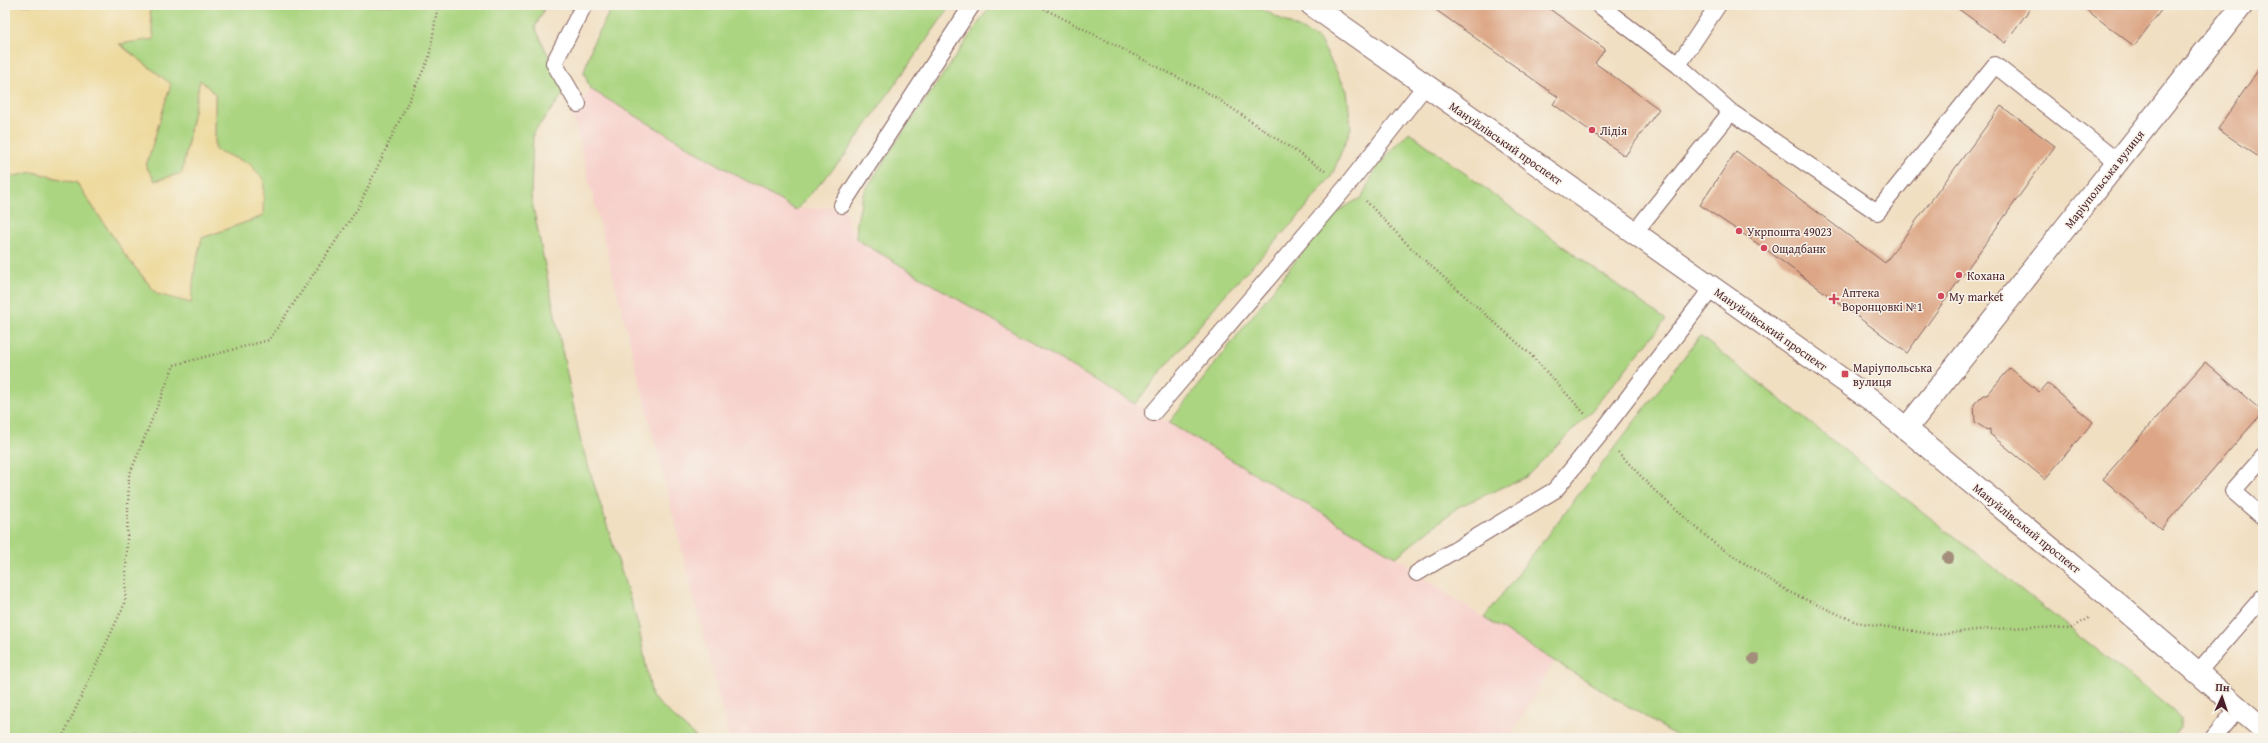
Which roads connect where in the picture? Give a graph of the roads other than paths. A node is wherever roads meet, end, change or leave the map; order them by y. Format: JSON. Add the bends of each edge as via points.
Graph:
{"nodes":[{"id":1,"x":584,"y":5,"type":"edge"},
{"id":2,"x":972,"y":5,"type":"edge"},
{"id":3,"x":1312,"y":5,"type":"edge"},
{"id":4,"x":1599,"y":5,"type":"edge"},
{"id":5,"x":1718,"y":5,"type":"edge"},
{"id":6,"x":2242,"y":5,"type":"edge"},
{"id":7,"x":1678,"y":65,"type":"junction"},
{"id":8,"x":1425,"y":86,"type":"junction"},
{"id":9,"x":578,"y":104,"type":"dead end"},
{"id":10,"x":1731,"y":112,"type":"junction"},
{"id":11,"x":2118,"y":162,"type":"junction"},
{"id":12,"x":842,"y":205,"type":"dead end"},
{"id":13,"x":1634,"y":233,"type":"junction"},
{"id":14,"x":1712,"y":288,"type":"junction"},
{"id":15,"x":1152,"y":413,"type":"dead end"},
{"id":16,"x":1906,"y":429,"type":"junction"},
{"id":17,"x":2263,"y":457,"type":"edge"},
{"id":18,"x":2263,"y":518,"type":"edge"},
{"id":19,"x":1417,"y":573,"type":"dead end"},
{"id":20,"x":2263,"y":597,"type":"edge"},
{"id":21,"x":2198,"y":672,"type":"junction"},
{"id":22,"x":2238,"y":708,"type":"junction"},
{"id":23,"x":2263,"y":729,"type":"edge"},
{"id":24,"x":2212,"y":738,"type":"edge"}],
"edges":[{"from":1,"to":9,"type":"lane","via":[[554,63]]},
{"from":2,"to":12,"type":"lane"},
{"from":3,"to":8,"type":"main road","name":"Мануйлівський проспект"},
{"from":4,"to":7,"type":"lane"},
{"from":5,"to":7,"type":"lane"},
{"from":6,"to":11,"type":"main road","name":"Маріупольська вулиця"},
{"from":7,"to":10,"type":"lane"},
{"from":8,"to":13,"type":"main road","name":"Мануйлівський проспект"},
{"from":8,"to":15,"type":"lane","via":[[1346,187]]},
{"from":10,"to":11,"type":"lane","via":[[1877,212],[1994,65]]},
{"from":10,"to":13,"type":"lane"},
{"from":11,"to":16,"type":"main road","name":"Маріупольська вулиця"},
{"from":13,"to":14,"type":"main road","name":"Мануйлівський проспект"},
{"from":14,"to":16,"type":"main road","name":"Мануйлівський проспект","via":[[1858,390]]},
{"from":14,"to":19,"type":"lane","via":[[1555,490]]},
{"from":16,"to":21,"type":"main road","name":"Мануйлівський проспект"},
{"from":17,"to":18,"type":"lane","via":[[2233,492]]},
{"from":20,"to":21,"type":"lane"},
{"from":21,"to":22,"type":"main road","name":"Мануйлівський проспект"},
{"from":22,"to":23,"type":"main road","name":"Мануйлівський проспект"},
{"from":22,"to":24,"type":"lane"}]}
